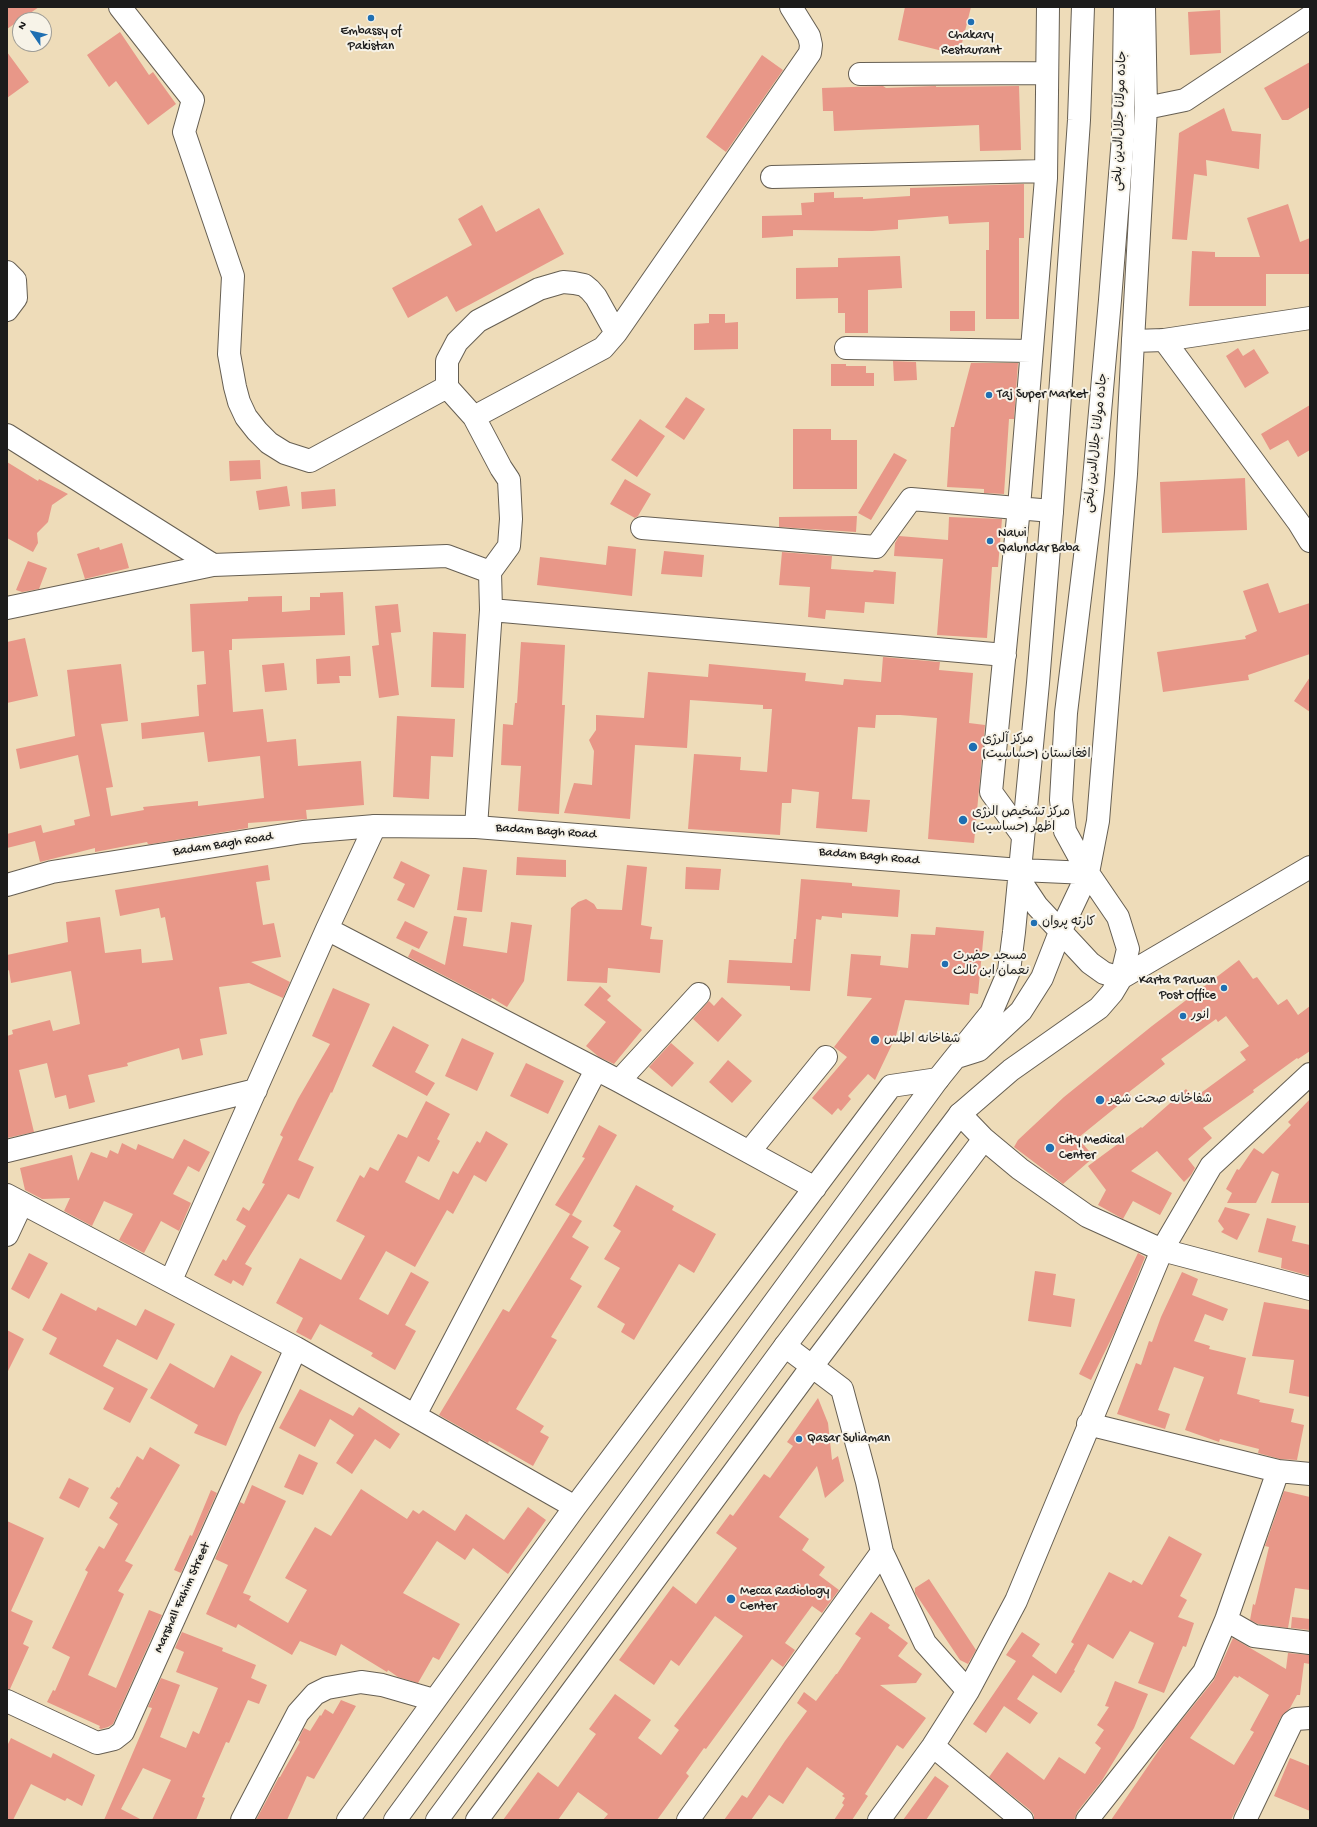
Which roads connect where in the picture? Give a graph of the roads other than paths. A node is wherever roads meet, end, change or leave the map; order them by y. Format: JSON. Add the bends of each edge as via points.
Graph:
{"nodes":[{"id":1,"x":120,"y":7,"type":"edge"},
{"id":2,"x":791,"y":7,"type":"edge"},
{"id":3,"x":1048,"y":7,"type":"edge"},
{"id":4,"x":1083,"y":7,"type":"edge"},
{"id":5,"x":1125,"y":7,"type":"edge"},
{"id":6,"x":1144,"y":7,"type":"edge"},
{"id":7,"x":1310,"y":17,"type":"edge"},
{"id":8,"x":1047,"y":73,"type":"junction"},
{"id":9,"x":860,"y":74,"type":"dead end"},
{"id":10,"x":1146,"y":108,"type":"junction"},
{"id":11,"x":1046,"y":171,"type":"junction"},
{"id":12,"x":772,"y":178,"type":"dead end"},
{"id":13,"x":7,"y":272,"type":"edge"},
{"id":14,"x":7,"y":310,"type":"edge"},
{"id":15,"x":1310,"y":318,"type":"edge"},
{"id":16,"x":616,"y":333,"type":"junction"},
{"id":17,"x":1164,"y":340,"type":"junction"},
{"id":18,"x":1133,"y":341,"type":"junction"},
{"id":19,"x":846,"y":348,"type":"dead end"},
{"id":20,"x":1031,"y":351,"type":"junction"},
{"id":21,"x":447,"y":387,"type":"junction"},
{"id":22,"x":474,"y":417,"type":"junction"},
{"id":23,"x":7,"y":435,"type":"edge"},
{"id":24,"x":1020,"y":507,"type":"junction"},
{"id":25,"x":1052,"y":511,"type":"junction"},
{"id":26,"x":1306,"y":526,"type":"edge"},
{"id":27,"x":642,"y":528,"type":"dead end"},
{"id":28,"x":213,"y":565,"type":"junction"},
{"id":29,"x":490,"y":572,"type":"junction"},
{"id":30,"x":7,"y":608,"type":"edge"},
{"id":31,"x":491,"y":610,"type":"junction"},
{"id":32,"x":1005,"y":655,"type":"junction"},
{"id":33,"x":375,"y":826,"type":"junction"},
{"id":34,"x":476,"y":827,"type":"junction"},
{"id":35,"x":1024,"y":836,"type":"junction"},
{"id":36,"x":1310,"y":867,"type":"edge"},
{"id":37,"x":1088,"y":873,"type":"junction"},
{"id":38,"x":1020,"y":874,"type":"junction"},
{"id":39,"x":7,"y":885,"type":"edge"},
{"id":40,"x":327,"y":929,"type":"junction"},
{"id":41,"x":1060,"y":932,"type":"junction"},
{"id":42,"x":1121,"y":978,"type":"junction"},
{"id":43,"x":699,"y":994,"type":"dead end"},
{"id":44,"x":826,"y":1057,"type":"dead end"},
{"id":45,"x":954,"y":1058,"type":"junction"},
{"id":46,"x":596,"y":1070,"type":"junction"},
{"id":47,"x":1310,"y":1074,"type":"edge"},
{"id":48,"x":938,"y":1079,"type":"junction"},
{"id":49,"x":619,"y":1082,"type":"junction"},
{"id":50,"x":256,"y":1090,"type":"junction"},
{"id":51,"x":960,"y":1114,"type":"junction"},
{"id":52,"x":984,"y":1139,"type":"junction"},
{"id":53,"x":7,"y":1151,"type":"edge"},
{"id":54,"x":749,"y":1152,"type":"junction"},
{"id":55,"x":815,"y":1188,"type":"junction"},
{"id":56,"x":14,"y":1199,"type":"edge"},
{"id":57,"x":7,"y":1235,"type":"edge"},
{"id":58,"x":1162,"y":1250,"type":"junction"},
{"id":59,"x":171,"y":1280,"type":"junction"},
{"id":60,"x":1310,"y":1289,"type":"edge"},
{"id":61,"x":785,"y":1346,"type":"junction"},
{"id":62,"x":296,"y":1348,"type":"junction"},
{"id":63,"x":812,"y":1365,"type":"junction"},
{"id":64,"x":415,"y":1415,"type":"junction"},
{"id":65,"x":1088,"y":1424,"type":"junction"},
{"id":66,"x":1278,"y":1471,"type":"junction"},
{"id":67,"x":1310,"y":1474,"type":"edge"},
{"id":68,"x":575,"y":1507,"type":"junction"},
{"id":69,"x":882,"y":1552,"type":"junction"},
{"id":70,"x":1226,"y":1620,"type":"junction"},
{"id":71,"x":1310,"y":1643,"type":"edge"},
{"id":72,"x":968,"y":1691,"type":"junction"},
{"id":73,"x":434,"y":1700,"type":"junction"},
{"id":74,"x":7,"y":1701,"type":"edge"},
{"id":75,"x":1310,"y":1718,"type":"edge"},
{"id":76,"x":933,"y":1746,"type":"junction"},
{"id":77,"x":242,"y":1820,"type":"edge"},
{"id":78,"x":348,"y":1820,"type":"edge"},
{"id":79,"x":395,"y":1820,"type":"edge"},
{"id":80,"x":437,"y":1820,"type":"edge"},
{"id":81,"x":477,"y":1820,"type":"edge"},
{"id":82,"x":688,"y":1820,"type":"edge"},
{"id":83,"x":879,"y":1820,"type":"edge"},
{"id":84,"x":1022,"y":1820,"type":"edge"},
{"id":85,"x":1087,"y":1820,"type":"edge"},
{"id":86,"x":1245,"y":1820,"type":"edge"}],
"edges":[{"from":1,"to":21,"type":"street","via":[[193,100],[184,132],[233,276],[229,354],[239,402],[257,431],[268,443],[285,453],[310,461]]},
{"from":2,"to":16,"type":"street","via":[[809,36],[810,53]]},
{"from":3,"to":8,"type":"street"},
{"from":4,"to":25,"type":"street","via":[[1079,120]]},
{"from":5,"to":37,"type":"street","name":"جاده مولانا جلال‌الدین بلخی","via":[[1123,137],[1112,277],[1092,490],[1066,713],[1061,800],[1065,831]]},
{"from":6,"to":10,"type":"street"},
{"from":7,"to":10,"type":"street","via":[[1184,100]]},
{"from":8,"to":9,"type":"street"},
{"from":8,"to":11,"type":"street"},
{"from":10,"to":18,"type":"street"},
{"from":11,"to":12,"type":"street"},
{"from":11,"to":20,"type":"street"},
{"from":13,"to":14,"type":"street","via":[[15,280],[16,298]]},
{"from":15,"to":17,"type":"street"},
{"from":16,"to":21,"type":"street","via":[[596,297],[584,285],[563,282],[539,289],[478,321],[457,342],[447,361]]},
{"from":16,"to":22,"type":"street","via":[[603,348]]},
{"from":17,"to":18,"type":"street"},
{"from":17,"to":26,"type":"street"},
{"from":18,"to":37,"type":"street","via":[[1126,474],[1099,814]]},
{"from":19,"to":20,"type":"street"},
{"from":20,"to":24,"type":"street"},
{"from":21,"to":22,"type":"street"},
{"from":22,"to":29,"type":"street","via":[[509,480],[509,546]]},
{"from":23,"to":28,"type":"street"},
{"from":24,"to":25,"type":"street"},
{"from":24,"to":27,"type":"street","via":[[911,499],[876,547]]},
{"from":24,"to":32,"type":"street"},
{"from":25,"to":35,"type":"street"},
{"from":28,"to":29,"type":"street","via":[[448,556]]},
{"from":28,"to":30,"type":"street"},
{"from":29,"to":31,"type":"street"},
{"from":31,"to":32,"type":"street"},
{"from":31,"to":34,"type":"street"},
{"from":32,"to":35,"type":"street","via":[[991,792]]},
{"from":33,"to":34,"type":"street","name":"Badam Bagh Road"},
{"from":33,"to":39,"type":"street","name":"Badam Bagh Road","via":[[303,832],[228,843],[52,872]]},
{"from":33,"to":40,"type":"street"},
{"from":34,"to":38,"type":"street","name":"Badam Bagh Road"},
{"from":35,"to":38,"type":"street"},
{"from":36,"to":42,"type":"street"},
{"from":37,"to":38,"type":"street","name":"Badam Bagh Road"},
{"from":37,"to":41,"type":"street"},
{"from":37,"to":42,"type":"street","name":"جاده مولانا جلال‌الدین بلخی","via":[[1118,917],[1128,949]]},
{"from":38,"to":41,"type":"street","via":[[1037,906]]},
{"from":38,"to":45,"type":"street","via":[[1009,971],[991,1013]]},
{"from":40,"to":46,"type":"street"},
{"from":40,"to":50,"type":"street"},
{"from":41,"to":42,"type":"street","via":[[1090,963],[1104,973]]},
{"from":41,"to":45,"type":"street","via":[[1042,978],[1021,1011],[979,1050]]},
{"from":42,"to":51,"type":"street","via":[[1099,1008],[1011,1070]]},
{"from":43,"to":49,"type":"street"},
{"from":44,"to":54,"type":"street"},
{"from":45,"to":48,"type":"street"},
{"from":46,"to":49,"type":"street"},
{"from":46,"to":64,"type":"street"},
{"from":47,"to":58,"type":"street","via":[[1212,1166]]},
{"from":48,"to":55,"type":"street","via":[[890,1086]]},
{"from":48,"to":79,"type":"street"},
{"from":49,"to":54,"type":"street"},
{"from":50,"to":53,"type":"street"},
{"from":50,"to":59,"type":"street"},
{"from":51,"to":52,"type":"street"},
{"from":51,"to":61,"type":"street"},
{"from":52,"to":58,"type":"street","via":[[1020,1169],[1087,1216]]},
{"from":52,"to":63,"type":"street"},
{"from":54,"to":55,"type":"street"},
{"from":55,"to":68,"type":"street"},
{"from":56,"to":57,"type":"street"},
{"from":56,"to":59,"type":"street"},
{"from":58,"to":60,"type":"street"},
{"from":58,"to":65,"type":"street"},
{"from":59,"to":62,"type":"street"},
{"from":61,"to":63,"type":"street"},
{"from":61,"to":80,"type":"street"},
{"from":62,"to":64,"type":"street"},
{"from":62,"to":74,"type":"street","name":"Marshall Fahim Street","via":[[123,1732],[114,1739],[98,1743]]},
{"from":63,"to":69,"type":"street","via":[[842,1389],[867,1482]]},
{"from":63,"to":81,"type":"street"},
{"from":64,"to":68,"type":"street"},
{"from":65,"to":66,"type":"street"},
{"from":65,"to":72,"type":"street","via":[[1016,1601]]},
{"from":66,"to":67,"type":"street"},
{"from":66,"to":70,"type":"street"},
{"from":68,"to":73,"type":"street"},
{"from":69,"to":72,"type":"street","via":[[925,1643]]},
{"from":69,"to":82,"type":"street"},
{"from":70,"to":71,"type":"street","via":[[1254,1636]]},
{"from":70,"to":85,"type":"street","via":[[1204,1672]]},
{"from":72,"to":76,"type":"street"},
{"from":73,"to":77,"type":"street","via":[[382,1685],[361,1682],[327,1688],[315,1694],[298,1713]]},
{"from":73,"to":78,"type":"street"},
{"from":75,"to":86,"type":"street","via":[[1296,1719],[1292,1722]]},
{"from":76,"to":83,"type":"street"},
{"from":76,"to":84,"type":"street"}]}
